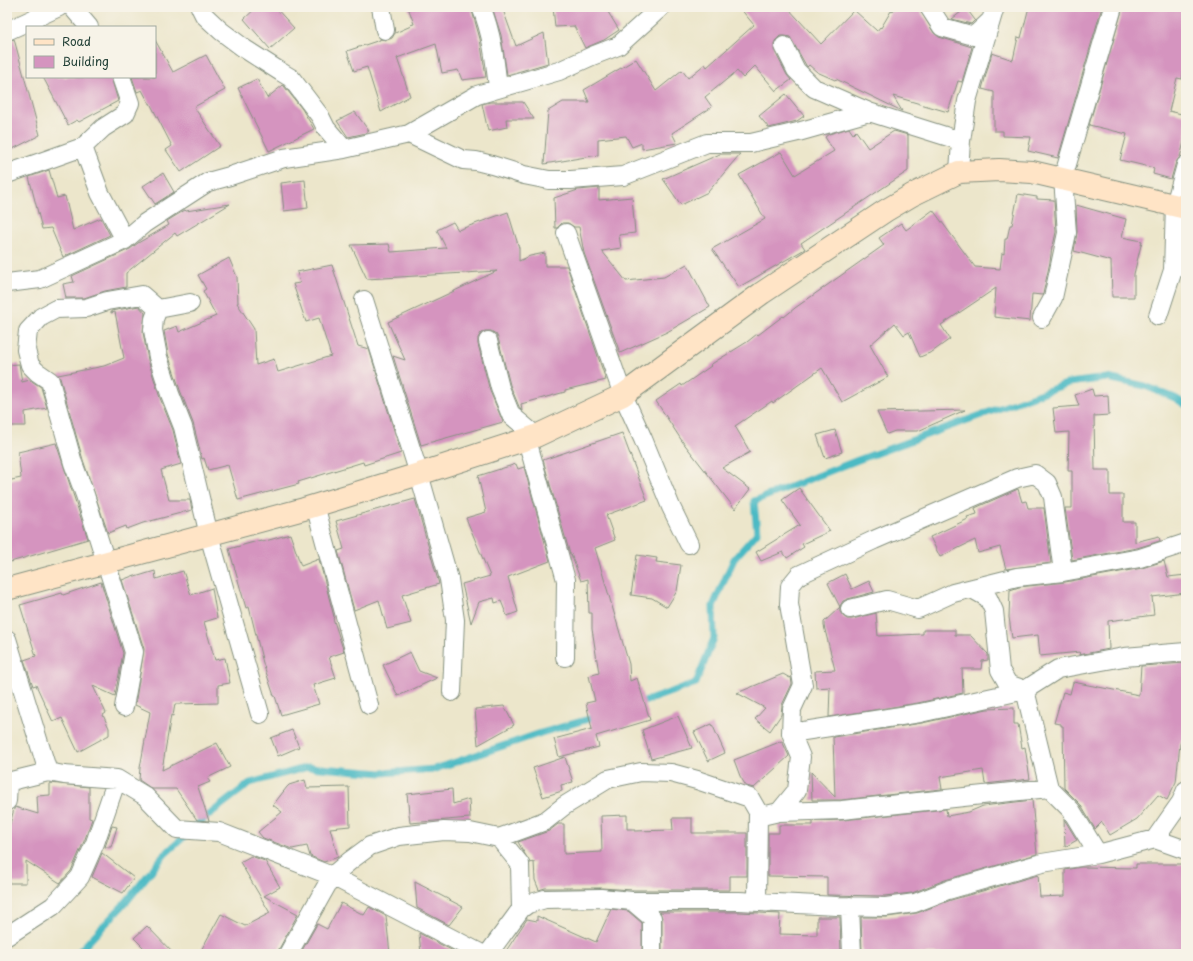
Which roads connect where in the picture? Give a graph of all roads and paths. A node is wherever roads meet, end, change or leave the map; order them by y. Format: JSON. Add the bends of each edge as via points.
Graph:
{"nodes":[{"id":1,"x":59,"y":7,"type":"edge"},
{"id":2,"x":72,"y":7,"type":"edge"},
{"id":3,"x":185,"y":7,"type":"edge"},
{"id":4,"x":381,"y":7,"type":"edge"},
{"id":5,"x":481,"y":7,"type":"edge"},
{"id":6,"x":661,"y":7,"type":"edge"},
{"id":7,"x":929,"y":7,"type":"edge"},
{"id":8,"x":1113,"y":7,"type":"edge"},
{"id":9,"x":202,"y":11,"type":"edge"},
{"id":10,"x":993,"y":13,"type":"edge"},
{"id":11,"x":88,"y":26,"type":"edge"},
{"id":12,"x":385,"y":30,"type":"dead end"},
{"id":13,"x":7,"y":31,"type":"edge"},
{"id":14,"x":784,"y":46,"type":"dead end"},
{"id":15,"x":121,"y":78,"type":"edge"},
{"id":16,"x":498,"y":88,"type":"junction"},
{"id":17,"x":869,"y":112,"type":"junction"},
{"id":18,"x":408,"y":134,"type":"junction"},
{"id":19,"x":961,"y":141,"type":"junction"},
{"id":20,"x":83,"y":147,"type":"junction"},
{"id":21,"x":344,"y":149,"type":"junction"},
{"id":22,"x":1186,"y":165,"type":"edge"},
{"id":23,"x":959,"y":172,"type":"junction"},
{"id":24,"x":7,"y":174,"type":"edge"},
{"id":25,"x":1063,"y":178,"type":"junction"},
{"id":26,"x":1180,"y":206,"type":"edge"},
{"id":27,"x":566,"y":233,"type":"dead end"},
{"id":28,"x":125,"y":240,"type":"junction"},
{"id":29,"x":7,"y":283,"type":"edge"},
{"id":30,"x":364,"y":300,"type":"dead end"},
{"id":31,"x":190,"y":303,"type":"dead end"},
{"id":32,"x":158,"y":309,"type":"junction"},
{"id":33,"x":1158,"y":316,"type":"dead end"},
{"id":34,"x":1042,"y":318,"type":"dead end"},
{"id":35,"x":488,"y":342,"type":"dead end"},
{"id":36,"x":623,"y":395,"type":"junction"},
{"id":37,"x":532,"y":438,"type":"junction"},
{"id":38,"x":418,"y":474,"type":"junction"},
{"id":39,"x":315,"y":505,"type":"junction"},
{"id":40,"x":209,"y":535,"type":"junction"},
{"id":41,"x":1186,"y":543,"type":"edge"},
{"id":42,"x":689,"y":544,"type":"dead end"},
{"id":43,"x":107,"y":563,"type":"junction"},
{"id":44,"x":1063,"y":572,"type":"junction"},
{"id":45,"x":7,"y":589,"type":"edge"},
{"id":46,"x":972,"y":589,"type":"junction"},
{"id":47,"x":850,"y":609,"type":"dead end"},
{"id":48,"x":7,"y":639,"type":"edge"},
{"id":49,"x":1186,"y":652,"type":"edge"},
{"id":50,"x":565,"y":657,"type":"dead end"},
{"id":51,"x":1025,"y":690,"type":"junction"},
{"id":52,"x":452,"y":692,"type":"dead end"},
{"id":53,"x":369,"y":705,"type":"dead end"},
{"id":54,"x":124,"y":707,"type":"dead end"},
{"id":55,"x":260,"y":714,"type":"dead end"},
{"id":56,"x":791,"y":733,"type":"junction"},
{"id":57,"x":48,"y":772,"type":"junction"},
{"id":58,"x":117,"y":779,"type":"junction"},
{"id":59,"x":7,"y":782,"type":"edge"},
{"id":60,"x":1049,"y":788,"type":"junction"},
{"id":61,"x":1186,"y":790,"type":"edge"},
{"id":62,"x":7,"y":802,"type":"edge"},
{"id":63,"x":758,"y":812,"type":"junction"},
{"id":64,"x":779,"y":812,"type":"junction"},
{"id":65,"x":499,"y":838,"type":"junction"},
{"id":66,"x":1155,"y":839,"type":"junction"},
{"id":67,"x":1186,"y":850,"type":"edge"},
{"id":68,"x":1098,"y":854,"type":"junction"},
{"id":69,"x":332,"y":876,"type":"junction"},
{"id":70,"x":632,"y":901,"type":"junction"},
{"id":71,"x":756,"y":902,"type":"junction"},
{"id":72,"x":850,"y":906,"type":"junction"},
{"id":73,"x":521,"y":909,"type":"junction"},
{"id":74,"x":7,"y":936,"type":"edge"},
{"id":75,"x":288,"y":954,"type":"edge"},
{"id":76,"x":482,"y":954,"type":"edge"},
{"id":77,"x":488,"y":954,"type":"edge"},
{"id":78,"x":652,"y":954,"type":"edge"},
{"id":79,"x":852,"y":954,"type":"edge"}],
"edges":[{"from":1,"to":13,"type":"street"},
{"from":2,"to":11,"type":"street"},
{"from":3,"to":9,"type":"street"},
{"from":4,"to":12,"type":"street"},
{"from":5,"to":16,"type":"street","via":[[493,47]]},
{"from":6,"to":16,"type":"street","via":[[618,46],[559,71]]},
{"from":7,"to":10,"type":"street","via":[[942,27],[974,36]]},
{"from":8,"to":25,"type":"street"},
{"from":9,"to":21,"type":"street","via":[[220,31],[291,78]]},
{"from":10,"to":19,"type":"street","via":[[967,101]]},
{"from":14,"to":17,"type":"street","via":[[796,70],[814,88]]},
{"from":15,"to":20,"type":"street","via":[[130,103],[125,114],[103,128]]},
{"from":16,"to":18,"type":"street","via":[[477,95]]},
{"from":17,"to":18,"type":"street","via":[[751,143],[707,143],[623,176],[571,180],[524,176],[463,160]]},
{"from":17,"to":19,"type":"street"},
{"from":18,"to":21,"type":"street"},
{"from":19,"to":23,"type":"street"},
{"from":20,"to":24,"type":"street"},
{"from":20,"to":28,"type":"street","via":[[100,193]]},
{"from":21,"to":28,"type":"street","via":[[284,158],[208,182],[145,223]]},
{"from":22,"to":26,"type":"street"},
{"from":23,"to":25,"type":"street","via":[[999,170],[1032,172]]},
{"from":23,"to":36,"type":"street","via":[[912,194],[878,215],[762,293]]},
{"from":25,"to":26,"type":"street"},
{"from":25,"to":34,"type":"street","via":[[1067,233],[1053,298]]},
{"from":26,"to":33,"type":"street","via":[[1173,270]]},
{"from":27,"to":36,"type":"street"},
{"from":28,"to":29,"type":"street","via":[[40,279]]},
{"from":30,"to":38,"type":"street"},
{"from":31,"to":32,"type":"street"},
{"from":32,"to":40,"type":"street","via":[[153,330],[158,357],[183,427]]},
{"from":32,"to":43,"type":"street","via":[[142,295],[107,301],[86,308],[56,309],[41,317],[28,331],[26,350],[30,365],[50,381],[73,463]]},
{"from":35,"to":37,"type":"street","via":[[500,388],[511,415]]},
{"from":36,"to":37,"type":"street"},
{"from":36,"to":42,"type":"street"},
{"from":37,"to":38,"type":"street"},
{"from":37,"to":50,"type":"street","via":[[566,580]]},
{"from":38,"to":39,"type":"street"},
{"from":38,"to":52,"type":"street","via":[[449,579],[455,620]]},
{"from":39,"to":40,"type":"street"},
{"from":39,"to":53,"type":"street"},
{"from":40,"to":43,"type":"street"},
{"from":40,"to":55,"type":"street"},
{"from":41,"to":44,"type":"street","via":[[1140,558]]},
{"from":43,"to":45,"type":"street"},
{"from":43,"to":54,"type":"street","via":[[134,652]]},
{"from":44,"to":46,"type":"street","via":[[1017,577]]},
{"from":44,"to":56,"type":"street","via":[[1053,497],[1047,483],[1035,474],[1017,478],[799,575],[790,586],[789,604],[803,685],[792,709]]},
{"from":46,"to":47,"type":"street","via":[[953,593],[918,609],[887,600]]},
{"from":46,"to":51,"type":"street","via":[[988,598],[994,611],[1000,670],[1008,684]]},
{"from":48,"to":57,"type":"street"},
{"from":49,"to":51,"type":"street","via":[[1124,657],[1058,669]]},
{"from":51,"to":56,"type":"street","via":[[920,713]]},
{"from":51,"to":60,"type":"street"},
{"from":56,"to":64,"type":"street","via":[[801,757],[797,790]]},
{"from":57,"to":58,"type":"street"},
{"from":57,"to":59,"type":"street"},
{"from":58,"to":69,"type":"street","via":[[145,796],[177,829],[219,832]]},
{"from":58,"to":74,"type":"street","via":[[95,843],[80,877],[53,906]]},
{"from":59,"to":62,"type":"street"},
{"from":60,"to":64,"type":"street","via":[[842,810]]},
{"from":60,"to":68,"type":"street","via":[[1071,810]]},
{"from":61,"to":66,"type":"street","via":[[1181,802]]},
{"from":63,"to":64,"type":"street","via":[[766,816]]},
{"from":63,"to":65,"type":"street","via":[[750,798],[671,773],[641,772],[608,779],[545,821]]},
{"from":63,"to":71,"type":"street"},
{"from":65,"to":69,"type":"street","via":[[470,832],[444,831],[399,836],[370,846]]},
{"from":65,"to":73,"type":"street","via":[[520,864]]},
{"from":66,"to":67,"type":"street"},
{"from":66,"to":68,"type":"street"},
{"from":68,"to":72,"type":"street","via":[[1042,863],[948,890],[915,903],[886,907]]},
{"from":69,"to":75,"type":"street"},
{"from":69,"to":76,"type":"street"},
{"from":70,"to":71,"type":"street"},
{"from":70,"to":73,"type":"street","via":[[601,898],[545,899]]},
{"from":70,"to":78,"type":"street","via":[[652,918]]},
{"from":71,"to":72,"type":"street"},
{"from":72,"to":79,"type":"street"},
{"from":73,"to":77,"type":"street"}]}
